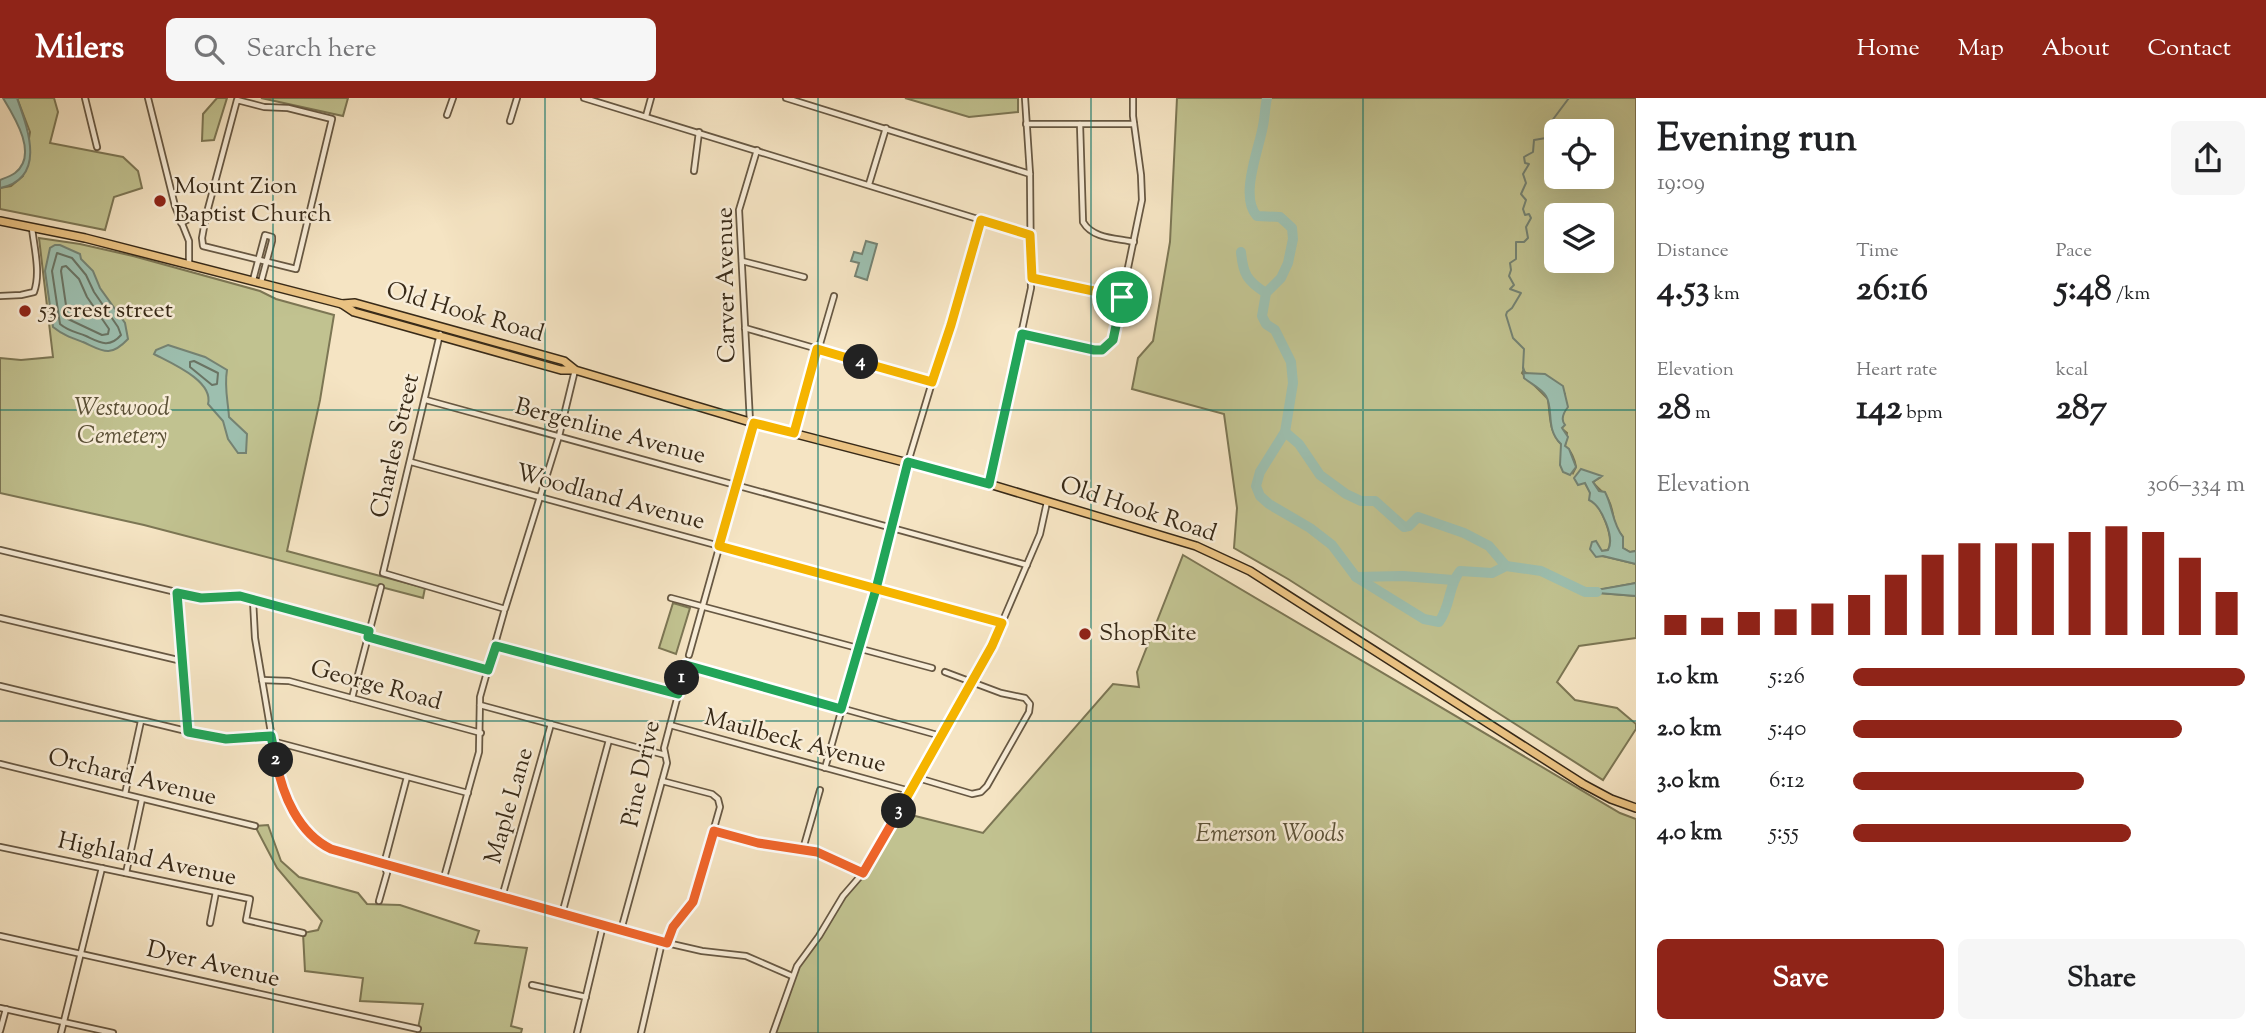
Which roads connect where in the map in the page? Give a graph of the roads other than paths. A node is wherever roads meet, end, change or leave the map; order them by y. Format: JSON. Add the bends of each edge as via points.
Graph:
{"nodes":[{"id":1,"x":85,"y":98,"type":"edge"},
{"id":2,"x":148,"y":98,"type":"edge"},
{"id":3,"x":453,"y":98,"type":"edge"},
{"id":4,"x":517,"y":98,"type":"edge"},
{"id":5,"x":584,"y":98,"type":"edge"},
{"id":6,"x":651,"y":98,"type":"edge"},
{"id":7,"x":786,"y":98,"type":"edge"},
{"id":8,"x":1025,"y":98,"type":"edge"},
{"id":9,"x":1133,"y":98,"type":"edge"},
{"id":10,"x":447,"y":115,"type":"dead end"},
{"id":11,"x":646,"y":116,"type":"junction"},
{"id":12,"x":510,"y":121,"type":"dead end"},
{"id":13,"x":1026,"y":124,"type":"junction"},
{"id":14,"x":1080,"y":124,"type":"junction"},
{"id":15,"x":1134,"y":124,"type":"junction"},
{"id":16,"x":886,"y":128,"type":"junction"},
{"id":17,"x":699,"y":132,"type":"junction"},
{"id":18,"x":97,"y":146,"type":"dead end"},
{"id":19,"x":757,"y":150,"type":"junction"},
{"id":20,"x":694,"y":171,"type":"dead end"},
{"id":21,"x":1030,"y":174,"type":"junction"},
{"id":22,"x":869,"y":184,"type":"junction"},
{"id":23,"x":206,"y":216,"type":"junction"},
{"id":24,"x":981,"y":220,"type":"junction"},
{"id":25,"x":0,"y":221,"type":"edge"},
{"id":26,"x":181,"y":223,"type":"junction"},
{"id":27,"x":32,"y":227,"type":"junction"},
{"id":28,"x":1030,"y":235,"type":"junction"},
{"id":29,"x":1134,"y":242,"type":"junction"},
{"id":30,"x":259,"y":261,"type":"junction"},
{"id":31,"x":742,"y":261,"type":"junction"},
{"id":32,"x":265,"y":262,"type":"junction"},
{"id":33,"x":189,"y":264,"type":"junction"},
{"id":34,"x":804,"y":277,"type":"dead end"},
{"id":35,"x":1032,"y":278,"type":"junction"},
{"id":36,"x":253,"y":280,"type":"junction"},
{"id":37,"x":261,"y":282,"type":"junction"},
{"id":38,"x":0,"y":296,"type":"edge"},
{"id":39,"x":834,"y":296,"type":"dead end"},
{"id":40,"x":1122,"y":297,"type":"junction"},
{"id":41,"x":342,"y":304,"type":"junction"},
{"id":42,"x":442,"y":327,"type":"junction"},
{"id":43,"x":745,"y":328,"type":"junction"},
{"id":44,"x":1022,"y":334,"type":"junction"},
{"id":45,"x":439,"y":337,"type":"junction"},
{"id":46,"x":817,"y":349,"type":"junction"},
{"id":47,"x":575,"y":370,"type":"junction"},
{"id":48,"x":932,"y":382,"type":"junction"},
{"id":49,"x":426,"y":400,"type":"junction"},
{"id":50,"x":752,"y":422,"type":"junction"},
{"id":51,"x":794,"y":433,"type":"junction"},
{"id":52,"x":559,"y":436,"type":"junction"},
{"id":53,"x":411,"y":462,"type":"junction"},
{"id":54,"x":908,"y":462,"type":"junction"},
{"id":55,"x":989,"y":484,"type":"junction"},
{"id":56,"x":736,"y":485,"type":"junction"},
{"id":57,"x":541,"y":497,"type":"junction"},
{"id":58,"x":1048,"y":501,"type":"junction"},
{"id":59,"x":891,"y":527,"type":"junction"},
{"id":60,"x":719,"y":546,"type":"junction"},
{"id":61,"x":0,"y":550,"type":"edge"},
{"id":62,"x":1027,"y":565,"type":"junction"},
{"id":63,"x":381,"y":587,"type":"dead end"},
{"id":64,"x":876,"y":589,"type":"junction"},
{"id":65,"x":177,"y":593,"type":"junction"},
{"id":66,"x":671,"y":598,"type":"dead end"},
{"id":67,"x":253,"y":600,"type":"junction"},
{"id":68,"x":702,"y":608,"type":"junction"},
{"id":69,"x":505,"y":611,"type":"junction"},
{"id":70,"x":0,"y":618,"type":"edge"},
{"id":71,"x":1002,"y":623,"type":"junction"},
{"id":72,"x":369,"y":631,"type":"junction"},
{"id":73,"x":368,"y":637,"type":"junction"},
{"id":74,"x":496,"y":646,"type":"junction"},
{"id":75,"x":858,"y":650,"type":"junction"},
{"id":76,"x":689,"y":655,"type":"dead end"},
{"id":77,"x":183,"y":661,"type":"junction"},
{"id":78,"x":932,"y":668,"type":"dead end"},
{"id":79,"x":488,"y":670,"type":"junction"},
{"id":80,"x":945,"y":672,"type":"dead end"},
{"id":81,"x":262,"y":680,"type":"junction"},
{"id":82,"x":972,"y":681,"type":"junction"},
{"id":83,"x":0,"y":686,"type":"edge"},
{"id":84,"x":678,"y":694,"type":"junction"},
{"id":85,"x":352,"y":698,"type":"junction"},
{"id":86,"x":480,"y":705,"type":"junction"},
{"id":87,"x":841,"y":709,"type":"junction"},
{"id":88,"x":141,"y":721,"type":"junction"},
{"id":89,"x":551,"y":724,"type":"junction"},
{"id":90,"x":670,"y":725,"type":"junction"},
{"id":91,"x":188,"y":732,"type":"junction"},
{"id":92,"x":481,"y":733,"type":"junction"},
{"id":93,"x":941,"y":736,"type":"junction"},
{"id":94,"x":272,"y":738,"type":"junction"},
{"id":95,"x":609,"y":740,"type":"junction"},
{"id":96,"x":665,"y":755,"type":"junction"},
{"id":97,"x":0,"y":764,"type":"edge"},
{"id":98,"x":825,"y":768,"type":"junction"},
{"id":99,"x":407,"y":777,"type":"junction"},
{"id":100,"x":918,"y":778,"type":"junction"},
{"id":101,"x":662,"y":781,"type":"junction"},
{"id":102,"x":820,"y":790,"type":"dead end"},
{"id":103,"x":910,"y":791,"type":"junction"},
{"id":104,"x":468,"y":793,"type":"junction"},
{"id":105,"x":125,"y":794,"type":"junction"},
{"id":106,"x":142,"y":799,"type":"junction"},
{"id":107,"x":1636,"y":808,"type":"edge"},
{"id":108,"x":255,"y":826,"type":"dead end"},
{"id":109,"x":714,"y":831,"type":"junction"},
{"id":110,"x":0,"y":847,"type":"edge"},
{"id":111,"x":803,"y":849,"type":"junction"},
{"id":112,"x":384,"y":864,"type":"junction"},
{"id":113,"x":102,"y":868,"type":"junction"},
{"id":114,"x":126,"y":873,"type":"junction"},
{"id":115,"x":863,"y":873,"type":"junction"},
{"id":116,"x":443,"y":881,"type":"junction"},
{"id":117,"x":216,"y":892,"type":"junction"},
{"id":118,"x":502,"y":897,"type":"junction"},
{"id":119,"x":379,"y":901,"type":"dead end"},
{"id":120,"x":562,"y":914,"type":"junction"},
{"id":121,"x":210,"y":923,"type":"dead end"},
{"id":122,"x":603,"y":925,"type":"junction"},
{"id":123,"x":621,"y":930,"type":"junction"},
{"id":124,"x":303,"y":933,"type":"dead end"},
{"id":125,"x":0,"y":936,"type":"edge"},
{"id":126,"x":665,"y":942,"type":"junction"},
{"id":127,"x":80,"y":953,"type":"junction"},
{"id":128,"x":792,"y":976,"type":"junction"},
{"id":129,"x":532,"y":985,"type":"dead end"},
{"id":130,"x":586,"y":997,"type":"junction"},
{"id":131,"x":3,"y":1008,"type":"edge"},
{"id":132,"x":63,"y":1022,"type":"junction"},
{"id":133,"x":418,"y":1028,"type":"dead end"},
{"id":134,"x":0,"y":1031,"type":"edge"},
{"id":135,"x":61,"y":1033,"type":"edge"},
{"id":136,"x":113,"y":1033,"type":"edge"},
{"id":137,"x":577,"y":1033,"type":"edge"},
{"id":138,"x":640,"y":1033,"type":"edge"},
{"id":139,"x":773,"y":1033,"type":"edge"}],
"edges":[{"from":1,"to":18,"type":"street"},
{"from":2,"to":26,"type":"street"},
{"from":3,"to":10,"type":"street"},
{"from":4,"to":12,"type":"street"},
{"from":5,"to":11,"type":"street"},
{"from":6,"to":11,"type":"street"},
{"from":7,"to":16,"type":"street"},
{"from":8,"to":13,"type":"street"},
{"from":9,"to":15,"type":"street"},
{"from":11,"to":17,"type":"street"},
{"from":13,"to":14,"type":"street"},
{"from":13,"to":21,"type":"street"},
{"from":14,"to":15,"type":"street"},
{"from":14,"to":29,"type":"street","via":[[1083,222],[1098,235]]},
{"from":15,"to":29,"type":"street","via":[[1142,187]]},
{"from":16,"to":21,"type":"street"},
{"from":16,"to":22,"type":"street"},
{"from":17,"to":19,"type":"street"},
{"from":17,"to":20,"type":"street"},
{"from":19,"to":22,"type":"street"},
{"from":19,"to":31,"type":"street","name":"Carver Avenue","via":[[740,210]]},
{"from":21,"to":28,"type":"street"},
{"from":22,"to":24,"type":"street"},
{"from":23,"to":26,"type":"street"},
{"from":23,"to":30,"type":"street","via":[[203,246]]},
{"from":23,"to":32,"type":"street","via":[[237,100],[332,119],[296,270]]},
{"from":24,"to":28,"type":"street"},
{"from":24,"to":48,"type":"street"},
{"from":25,"to":27,"type":"main road","name":"Old Hook Road"},
{"from":26,"to":33,"type":"street","via":[[189,241]]},
{"from":27,"to":33,"type":"main road","name":"Old Hook Road"},
{"from":27,"to":38,"type":"street","via":[[34,292]]},
{"from":28,"to":35,"type":"street"},
{"from":29,"to":40,"type":"street"},
{"from":30,"to":32,"type":"street"},
{"from":30,"to":32,"type":"street","via":[[265,235],[272,237]]},
{"from":30,"to":36,"type":"street"},
{"from":31,"to":34,"type":"street"},
{"from":31,"to":43,"type":"street","name":"Carver Avenue"},
{"from":32,"to":37,"type":"street"},
{"from":33,"to":36,"type":"main road","name":"Old Hook Road"},
{"from":35,"to":40,"type":"street"},
{"from":35,"to":44,"type":"street"},
{"from":36,"to":37,"type":"main road","name":"Old Hook Road"},
{"from":37,"to":41,"type":"main road","name":"Old Hook Road"},
{"from":39,"to":46,"type":"street"},
{"from":40,"to":44,"type":"street","via":[[1113,340],[1102,350]]},
{"from":41,"to":42,"type":"main road","name":"Old Hook Road","via":[[355,303]]},
{"from":41,"to":45,"type":"main road","name":"Old Hook Road","via":[[354,312]]},
{"from":42,"to":45,"type":"street","name":"Charles Street"},
{"from":42,"to":47,"type":"main road","name":"Old Hook Road","via":[[564,361]]},
{"from":43,"to":46,"type":"street"},
{"from":43,"to":50,"type":"street","name":"Carver Avenue"},
{"from":44,"to":55,"type":"street"},
{"from":45,"to":47,"type":"main road","name":"Old Hook Road"},
{"from":45,"to":49,"type":"street","name":"Charles Street"},
{"from":46,"to":48,"type":"street"},
{"from":46,"to":51,"type":"street"},
{"from":47,"to":50,"type":"main road","name":"Old Hook Road"},
{"from":47,"to":52,"type":"street"},
{"from":48,"to":54,"type":"street"},
{"from":49,"to":52,"type":"street","name":"Bergenline Avenue"},
{"from":49,"to":53,"type":"street","name":"Charles Street"},
{"from":50,"to":51,"type":"main road","name":"Old Hook Road"},
{"from":50,"to":56,"type":"street","name":"Carver Avenue"},
{"from":51,"to":54,"type":"main road","name":"Old Hook Road"},
{"from":52,"to":56,"type":"street","name":"Bergenline Avenue"},
{"from":52,"to":57,"type":"street"},
{"from":53,"to":57,"type":"street","name":"Woodland Avenue"},
{"from":53,"to":69,"type":"street","name":"Charles Street","via":[[383,573]]},
{"from":54,"to":55,"type":"main road","name":"Old Hook Road"},
{"from":54,"to":59,"type":"street"},
{"from":55,"to":58,"type":"main road","name":"Old Hook Road"},
{"from":56,"to":59,"type":"street","name":"Bergenline Avenue"},
{"from":56,"to":60,"type":"street","name":"Carver Avenue"},
{"from":57,"to":60,"type":"street","name":"Woodland Avenue"},
{"from":57,"to":69,"type":"street"},
{"from":58,"to":62,"type":"street"},
{"from":58,"to":107,"type":"main road","name":"Old Hook Road","via":[[1230,560],[1583,784]]},
{"from":59,"to":62,"type":"street","name":"Bergenline Avenue"},
{"from":59,"to":64,"type":"street"},
{"from":60,"to":64,"type":"street","name":"Woodland Avenue"},
{"from":60,"to":68,"type":"street","name":"Carver Avenue"},
{"from":61,"to":65,"type":"street"},
{"from":62,"to":71,"type":"street"},
{"from":63,"to":72,"type":"street"},
{"from":64,"to":71,"type":"street","name":"Woodland Avenue"},
{"from":64,"to":75,"type":"street"},
{"from":65,"to":67,"type":"street"},
{"from":65,"to":77,"type":"street"},
{"from":66,"to":68,"type":"street"},
{"from":67,"to":72,"type":"street"},
{"from":67,"to":81,"type":"street"},
{"from":68,"to":75,"type":"street"},
{"from":68,"to":76,"type":"street","name":"Carver Avenue"},
{"from":69,"to":74,"type":"street"},
{"from":70,"to":77,"type":"street"},
{"from":71,"to":82,"type":"street"},
{"from":72,"to":73,"type":"street"},
{"from":73,"to":79,"type":"street"},
{"from":73,"to":85,"type":"street"},
{"from":74,"to":79,"type":"street"},
{"from":74,"to":84,"type":"street"},
{"from":75,"to":78,"type":"street"},
{"from":75,"to":87,"type":"street"},
{"from":77,"to":91,"type":"street"},
{"from":79,"to":86,"type":"street"},
{"from":80,"to":82,"type":"street"},
{"from":81,"to":85,"type":"street","name":"George Road","via":[[289,681]]},
{"from":81,"to":94,"type":"street"},
{"from":82,"to":93,"type":"street"},
{"from":82,"to":100,"type":"street","via":[[1025,698],[1029,712],[981,792],[972,794]]},
{"from":83,"to":88,"type":"street"},
{"from":84,"to":87,"type":"street","name":"Pine Drive","via":[[686,665]]},
{"from":84,"to":90,"type":"street","name":"Pine Drive"},
{"from":85,"to":92,"type":"street","name":"George Road"},
{"from":86,"to":89,"type":"street"},
{"from":86,"to":92,"type":"street"},
{"from":87,"to":93,"type":"street"},
{"from":87,"to":98,"type":"street"},
{"from":88,"to":91,"type":"street"},
{"from":88,"to":105,"type":"street"},
{"from":89,"to":95,"type":"street"},
{"from":89,"to":118,"type":"street","name":"Maple Lane"},
{"from":90,"to":96,"type":"street","name":"Pine Drive"},
{"from":90,"to":98,"type":"street","name":"Maulbeck Avenue"},
{"from":91,"to":94,"type":"street","via":[[226,739]]},
{"from":92,"to":104,"type":"street"},
{"from":93,"to":100,"type":"street"},
{"from":94,"to":99,"type":"street"},
{"from":94,"to":112,"type":"street","via":[[282,790],[314,839],[331,849]]},
{"from":95,"to":96,"type":"street"},
{"from":95,"to":120,"type":"street"},
{"from":96,"to":101,"type":"street","name":"Pine Drive"},
{"from":97,"to":105,"type":"street","name":"Orchard Avenue"},
{"from":98,"to":103,"type":"street","name":"Maulbeck Avenue"},
{"from":99,"to":104,"type":"street"},
{"from":99,"to":112,"type":"street"},
{"from":100,"to":103,"type":"street"},
{"from":101,"to":109,"type":"street","via":[[715,796],[720,807]]},
{"from":101,"to":123,"type":"street","name":"Pine Drive"},
{"from":102,"to":111,"type":"street"},
{"from":103,"to":115,"type":"street"},
{"from":104,"to":116,"type":"street"},
{"from":105,"to":106,"type":"street","name":"Orchard Avenue"},
{"from":106,"to":108,"type":"street","name":"Orchard Avenue"},
{"from":106,"to":114,"type":"street"},
{"from":109,"to":111,"type":"street"},
{"from":109,"to":126,"type":"street","via":[[693,902]]},
{"from":110,"to":113,"type":"street","name":"Highland Avenue"},
{"from":111,"to":115,"type":"street"},
{"from":112,"to":116,"type":"street"},
{"from":112,"to":119,"type":"street","via":[[387,873]]},
{"from":113,"to":114,"type":"street","name":"Highland Avenue"},
{"from":113,"to":127,"type":"street"},
{"from":114,"to":117,"type":"street","name":"Highland Avenue"},
{"from":115,"to":128,"type":"street"},
{"from":116,"to":118,"type":"street"},
{"from":117,"to":121,"type":"street"},
{"from":117,"to":124,"type":"street","name":"Highland Avenue","via":[[250,899],[246,920]]},
{"from":118,"to":120,"type":"street"},
{"from":120,"to":122,"type":"street"},
{"from":122,"to":123,"type":"street"},
{"from":122,"to":130,"type":"street"},
{"from":123,"to":126,"type":"street"},
{"from":125,"to":127,"type":"street","name":"Dyer Avenue"},
{"from":126,"to":128,"type":"street","via":[[746,956]]},
{"from":126,"to":138,"type":"street"},
{"from":127,"to":132,"type":"street"},
{"from":127,"to":133,"type":"street","name":"Dyer Avenue"},
{"from":128,"to":139,"type":"street"},
{"from":129,"to":130,"type":"street"},
{"from":130,"to":137,"type":"street"},
{"from":131,"to":132,"type":"street"},
{"from":131,"to":134,"type":"street"},
{"from":132,"to":135,"type":"street"},
{"from":132,"to":136,"type":"street"}]}
